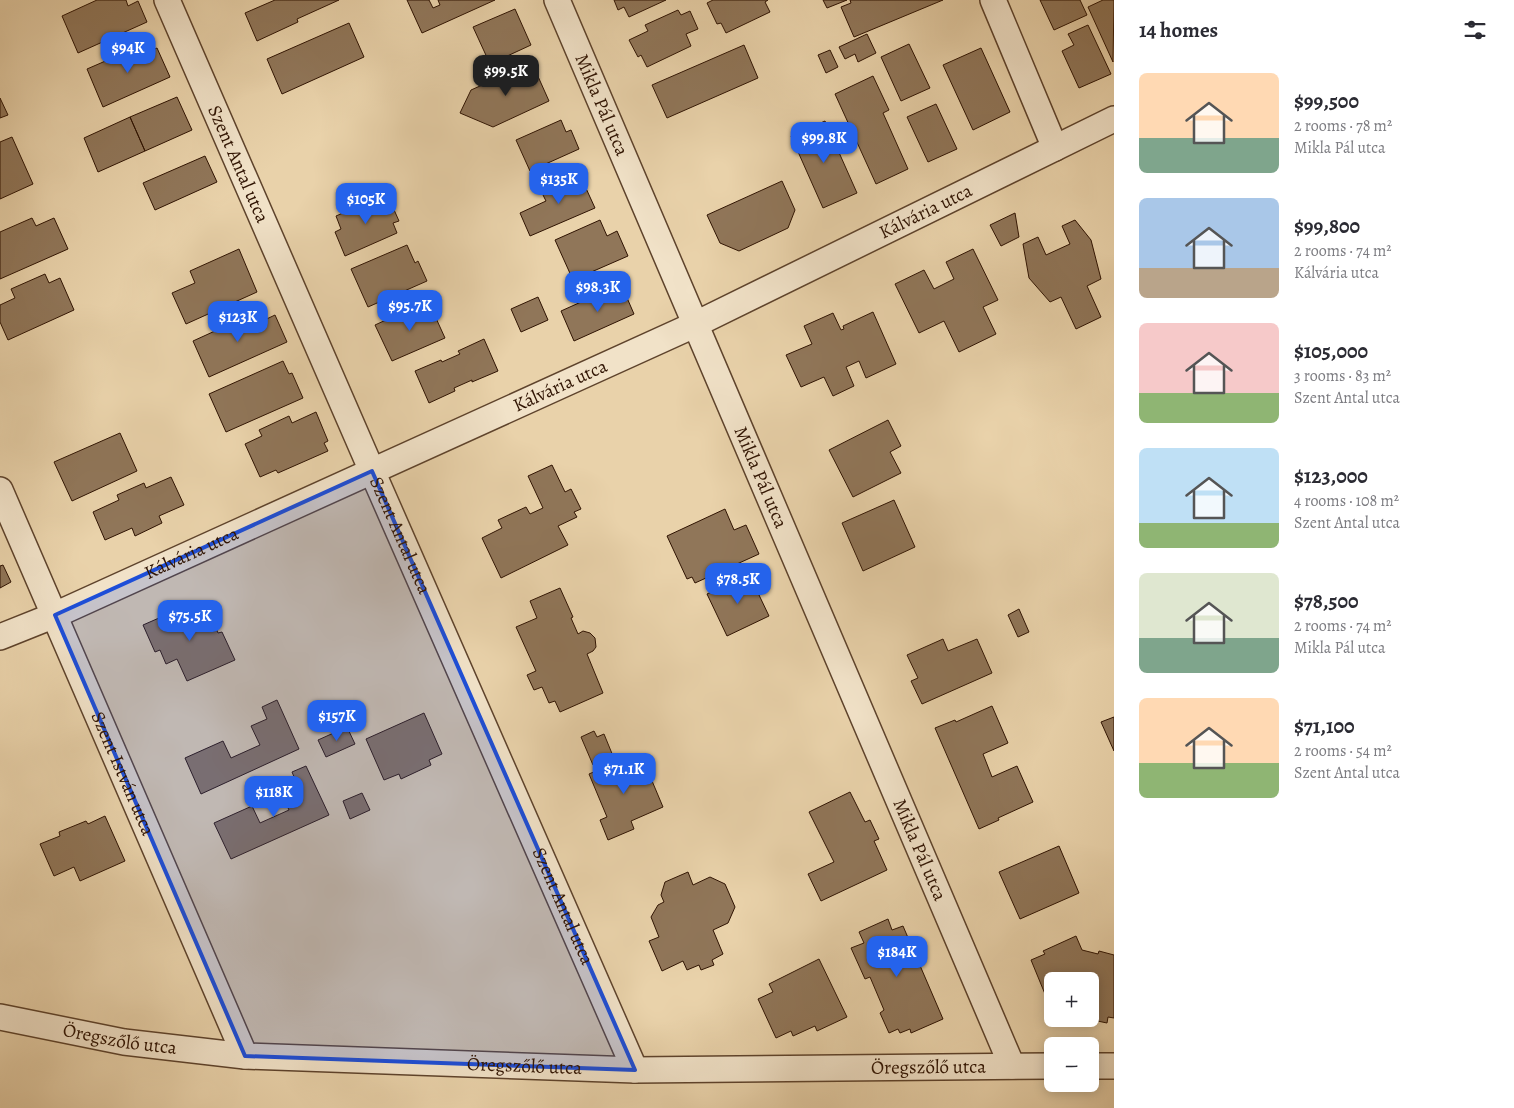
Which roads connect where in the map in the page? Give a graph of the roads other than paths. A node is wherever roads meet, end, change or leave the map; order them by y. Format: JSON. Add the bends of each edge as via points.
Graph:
{"nodes":[{"id":1,"x":167,"y":0,"type":"edge"},
{"id":2,"x":557,"y":0,"type":"edge"},
{"id":3,"x":992,"y":0,"type":"edge"},
{"id":4,"x":1114,"y":119,"type":"edge"},
{"id":5,"x":1055,"y":148,"type":"junction"},
{"id":6,"x":694,"y":325,"type":"junction"},
{"id":7,"x":372,"y":471,"type":"junction"},
{"id":8,"x":0,"y":490,"type":"edge"},
{"id":9,"x":55,"y":615,"type":"junction"},
{"id":10,"x":0,"y":637,"type":"edge"},
{"id":11,"x":0,"y":1016,"type":"edge"},
{"id":12,"x":245,"y":1056,"type":"junction"},
{"id":13,"x":1012,"y":1066,"type":"junction"},
{"id":14,"x":1044,"y":1066,"type":"edge"},
{"id":15,"x":1099,"y":1066,"type":"edge"},
{"id":16,"x":1114,"y":1066,"type":"edge"},
{"id":17,"x":635,"y":1070,"type":"junction"}],
"edges":[{"from":1,"to":7,"type":"street","name":"Szent Antal utca"},
{"from":2,"to":6,"type":"street","name":"Mikla Pál utca"},
{"from":3,"to":5,"type":"street"},
{"from":4,"to":5,"type":"street","name":"Kálvária utca"},
{"from":5,"to":6,"type":"street","name":"Kálvária utca"},
{"from":6,"to":7,"type":"street","name":"Kálvária utca"},
{"from":6,"to":13,"type":"street","name":"Mikla Pál utca"},
{"from":7,"to":9,"type":"street","name":"Kálvária utca"},
{"from":7,"to":17,"type":"street","name":"Szent Antal utca"},
{"from":8,"to":9,"type":"street","name":"Szent István utca"},
{"from":9,"to":10,"type":"street","name":"Kálvária utca"},
{"from":9,"to":12,"type":"street","name":"Szent István utca"},
{"from":11,"to":12,"type":"street","name":"Öregszőlő utca","via":[[124,1042]]},
{"from":12,"to":17,"type":"street","name":"Öregszőlő utca"},
{"from":13,"to":14,"type":"street","name":"Öregszőlő utca"},
{"from":13,"to":17,"type":"street","name":"Öregszőlő utca"},
{"from":15,"to":16,"type":"street"}]}
